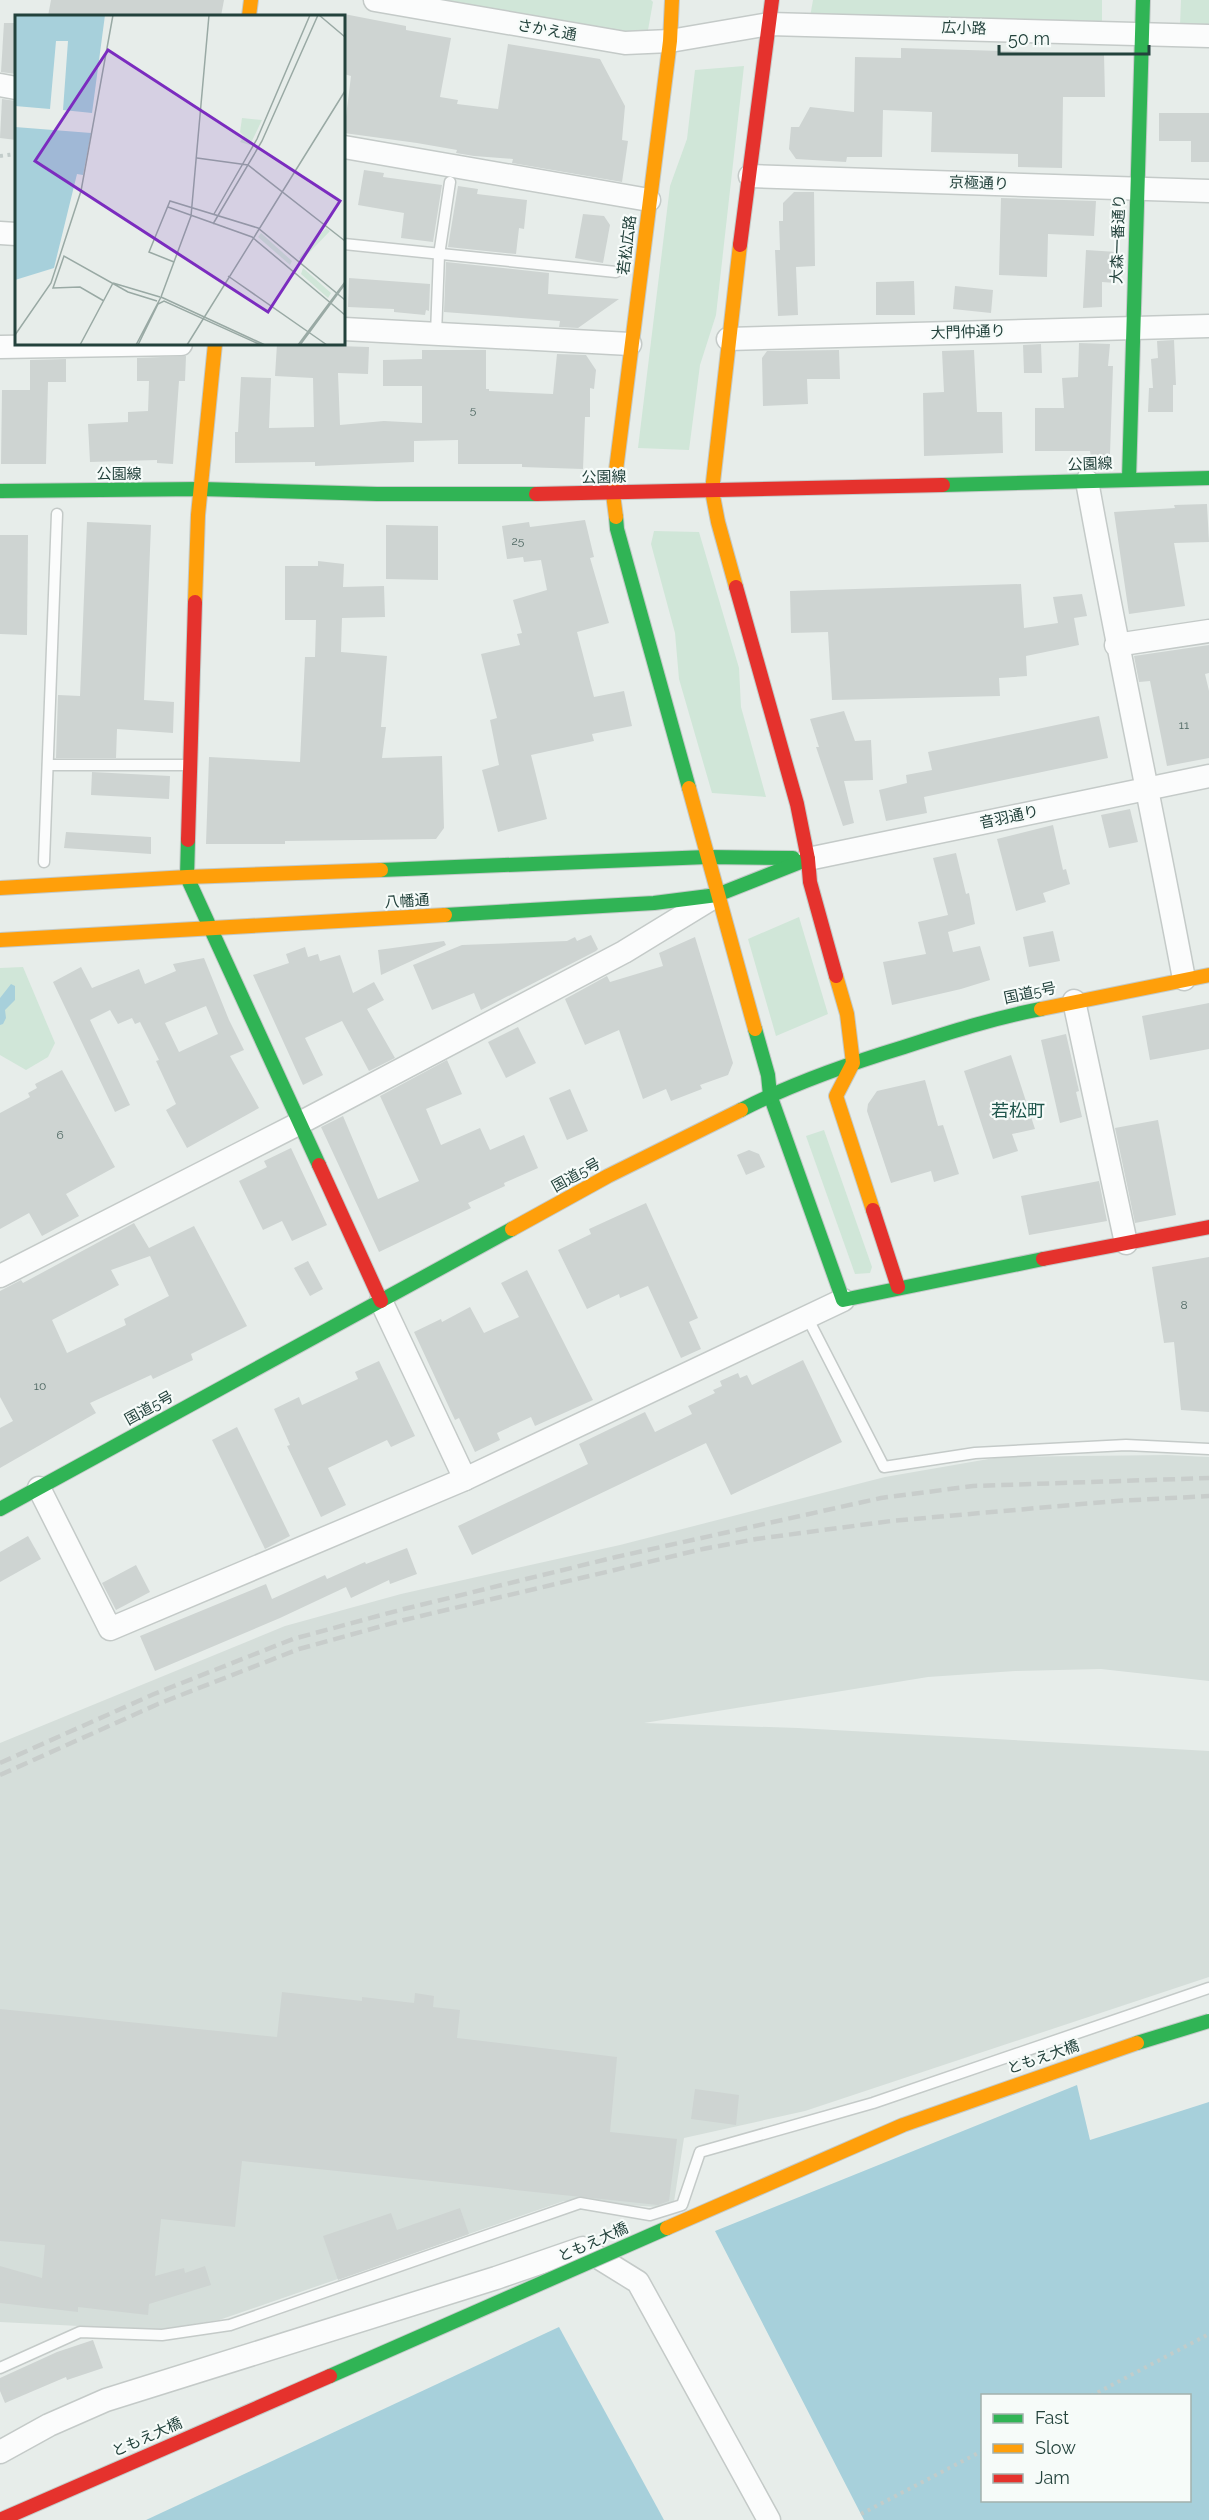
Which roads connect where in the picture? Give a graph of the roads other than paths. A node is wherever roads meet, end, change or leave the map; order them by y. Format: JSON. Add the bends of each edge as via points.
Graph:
{"nodes":[{"id":1,"x":251,"y":0,"type":"edge"},
{"id":2,"x":375,"y":0,"type":"edge"},
{"id":3,"x":672,"y":0,"type":"edge"},
{"id":4,"x":772,"y":0,"type":"edge"},
{"id":5,"x":1143,"y":0,"type":"edge"},
{"id":6,"x":249,"y":15,"type":"edge"},
{"id":7,"x":770,"y":24,"type":"junction"},
{"id":8,"x":719,"y":33,"type":"joint"},
{"id":9,"x":1143,"y":34,"type":"junction"},
{"id":10,"x":1209,"y":36,"type":"edge"},
{"id":11,"x":670,"y":41,"type":"junction"},
{"id":12,"x":0,"y":85,"type":"edge"},
{"id":13,"x":15,"y":88,"type":"edge"},
{"id":14,"x":345,"y":147,"type":"edge"},
{"id":15,"x":750,"y":176,"type":"junction"},
{"id":16,"x":450,"y":182,"type":"dead end"},
{"id":17,"x":1136,"y":188,"type":"junction"},
{"id":18,"x":1209,"y":191,"type":"edge"},
{"id":19,"x":650,"y":200,"type":"junction"},
{"id":20,"x":0,"y":233,"type":"edge"},
{"id":21,"x":15,"y":234,"type":"edge"},
{"id":22,"x":345,"y":244,"type":"edge"},
{"id":23,"x":439,"y":255,"type":"junction"},
{"id":24,"x":616,"y":272,"type":"dead end"},
{"id":25,"x":1209,"y":326,"type":"edge"},
{"id":26,"x":345,"y":328,"type":"edge"},
{"id":27,"x":1131,"y":329,"type":"junction"},
{"id":28,"x":436,"y":334,"type":"junction"},
{"id":29,"x":728,"y":339,"type":"junction"},
{"id":30,"x":630,"y":344,"type":"junction"},
{"id":31,"x":121,"y":345,"type":"edge"},
{"id":32,"x":215,"y":345,"type":"edge"},
{"id":33,"x":0,"y":347,"type":"edge"},
{"id":34,"x":1209,"y":478,"type":"edge"},
{"id":35,"x":1129,"y":479,"type":"junction"},
{"id":36,"x":1087,"y":481,"type":"junction"},
{"id":37,"x":201,"y":489,"type":"junction"},
{"id":38,"x":0,"y":491,"type":"edge"},
{"id":39,"x":712,"y":491,"type":"junction"},
{"id":40,"x":613,"y":494,"type":"junction"},
{"id":41,"x":57,"y":514,"type":"dead end"},
{"id":42,"x":1209,"y":631,"type":"edge"},
{"id":43,"x":1116,"y":645,"type":"junction"},
{"id":44,"x":48,"y":765,"type":"junction"},
{"id":45,"x":190,"y":765,"type":"junction"},
{"id":46,"x":1209,"y":776,"type":"edge"},
{"id":47,"x":1149,"y":788,"type":"junction"},
{"id":48,"x":708,"y":857,"type":"junction"},
{"id":49,"x":808,"y":859,"type":"junction"},
{"id":50,"x":44,"y":862,"type":"dead end"},
{"id":51,"x":187,"y":877,"type":"junction"},
{"id":52,"x":0,"y":888,"type":"edge"},
{"id":53,"x":717,"y":895,"type":"junction"},
{"id":54,"x":211,"y":929,"type":"junction"},
{"id":55,"x":0,"y":940,"type":"edge"},
{"id":56,"x":1209,"y":975,"type":"edge"},
{"id":57,"x":1184,"y":979,"type":"junction"},
{"id":58,"x":1074,"y":1000,"type":"junction"},
{"id":59,"x":853,"y":1063,"type":"junction"},
{"id":60,"x":770,"y":1095,"type":"junction"},
{"id":61,"x":298,"y":1124,"type":"junction"},
{"id":62,"x":1209,"y":1227,"type":"edge"},
{"id":63,"x":1126,"y":1243,"type":"junction"},
{"id":64,"x":0,"y":1276,"type":"edge"},
{"id":65,"x":898,"y":1287,"type":"junction"},
{"id":66,"x":843,"y":1299,"type":"junction"},
{"id":67,"x":381,"y":1301,"type":"junction"},
{"id":68,"x":807,"y":1317,"type":"junction"},
{"id":69,"x":1209,"y":1449,"type":"edge"},
{"id":70,"x":465,"y":1479,"type":"junction"},
{"id":71,"x":39,"y":1488,"type":"junction"},
{"id":72,"x":0,"y":1509,"type":"edge"},
{"id":73,"x":1209,"y":1988,"type":"edge"},
{"id":74,"x":1209,"y":2021,"type":"edge"},
{"id":75,"x":0,"y":2368,"type":"edge"},
{"id":76,"x":0,"y":2452,"type":"edge"},
{"id":77,"x":0,"y":2520,"type":"edge"},
{"id":78,"x":769,"y":2520,"type":"edge"}],
"edges":[{"from":1,"to":6,"type":"main road"},
{"from":2,"to":11,"type":"street","name":"さかえ通","via":[[625,43]]},
{"from":3,"to":11,"type":"main road","name":"若松広路"},
{"from":4,"to":7,"type":"main road"},
{"from":5,"to":9,"type":"main road","name":"大森一番通り"},
{"from":7,"to":8,"type":"street","name":"広小路"},
{"from":7,"to":9,"type":"street","name":"広小路"},
{"from":7,"to":15,"type":"main road"},
{"from":8,"to":11,"type":"street","name":"さかえ通"},
{"from":9,"to":10,"type":"street","name":"広小路"},
{"from":9,"to":17,"type":"main road","name":"大森一番通り"},
{"from":11,"to":19,"type":"main road","name":"若松広路"},
{"from":12,"to":13,"type":"street"},
{"from":14,"to":19,"type":"street"},
{"from":15,"to":17,"type":"street","name":"京極通り"},
{"from":15,"to":29,"type":"main road"},
{"from":16,"to":23,"type":"lane"},
{"from":17,"to":18,"type":"street","name":"京極通り"},
{"from":17,"to":27,"type":"main road","name":"大森一番通り"},
{"from":19,"to":30,"type":"main road","name":"若松広路"},
{"from":20,"to":21,"type":"street"},
{"from":22,"to":23,"type":"lane"},
{"from":23,"to":24,"type":"lane"},
{"from":23,"to":28,"type":"lane"},
{"from":25,"to":27,"type":"street","name":"大門仲通り"},
{"from":26,"to":28,"type":"street"},
{"from":27,"to":29,"type":"street","name":"大門仲通り"},
{"from":27,"to":35,"type":"main road","name":"大森一番通り"},
{"from":28,"to":30,"type":"street"},
{"from":29,"to":39,"type":"main road"},
{"from":30,"to":40,"type":"main road","name":"若松広路"},
{"from":31,"to":33,"type":"street"},
{"from":32,"to":37,"type":"main road"},
{"from":34,"to":35,"type":"main road","name":"公園線"},
{"from":35,"to":36,"type":"main road","name":"公園線"},
{"from":36,"to":39,"type":"main road","name":"公園線"},
{"from":36,"to":43,"type":"street"},
{"from":37,"to":38,"type":"main road","name":"公園線"},
{"from":37,"to":40,"type":"main road","name":"公園線"},
{"from":37,"to":45,"type":"main road"},
{"from":39,"to":40,"type":"main road","name":"公園線"},
{"from":39,"to":49,"type":"main road","via":[[797,804]]},
{"from":40,"to":48,"type":"main road","name":"若松広路","via":[[617,529]]},
{"from":41,"to":44,"type":"lane"},
{"from":42,"to":43,"type":"street"},
{"from":43,"to":47,"type":"street"},
{"from":44,"to":45,"type":"lane"},
{"from":44,"to":50,"type":"lane"},
{"from":45,"to":51,"type":"main road"},
{"from":46,"to":47,"type":"street","name":"音羽通り"},
{"from":47,"to":49,"type":"street","name":"音羽通り"},
{"from":47,"to":57,"type":"street"},
{"from":48,"to":49,"type":"main road"},
{"from":48,"to":51,"type":"main road"},
{"from":48,"to":53,"type":"main road","name":"若松広路"},
{"from":49,"to":53,"type":"main road","name":"八幡通"},
{"from":49,"to":59,"type":"main road","via":[[810,882],[847,1014]]},
{"from":51,"to":52,"type":"main road"},
{"from":51,"to":54,"type":"main road"},
{"from":53,"to":54,"type":"main road","name":"八幡通","via":[[654,903]]},
{"from":53,"to":60,"type":"main road","name":"若松広路"},
{"from":53,"to":61,"type":"street","via":[[624,952]]},
{"from":54,"to":55,"type":"main road","name":"八幡通"},
{"from":54,"to":61,"type":"main road"},
{"from":56,"to":57,"type":"main road","name":"国道5号"},
{"from":57,"to":58,"type":"main road","name":"国道5号"},
{"from":58,"to":59,"type":"main road","name":"国道5号","via":[[994,1018]]},
{"from":58,"to":63,"type":"street"},
{"from":59,"to":60,"type":"main road","name":"国道5号"},
{"from":59,"to":65,"type":"main road","via":[[836,1096]]},
{"from":60,"to":66,"type":"main road","name":"若松広路"},
{"from":60,"to":67,"type":"main road","name":"国道5号","via":[[608,1176]]},
{"from":61,"to":64,"type":"street"},
{"from":61,"to":67,"type":"main road"},
{"from":62,"to":63,"type":"main road"},
{"from":63,"to":65,"type":"main road"},
{"from":65,"to":66,"type":"main road"},
{"from":66,"to":68,"type":"street"},
{"from":67,"to":70,"type":"street"},
{"from":67,"to":71,"type":"main road","name":"国道5号"},
{"from":68,"to":69,"type":"lane","via":[[884,1467],[975,1453],[1126,1445]]},
{"from":68,"to":70,"type":"street"},
{"from":70,"to":71,"type":"street","via":[[110,1629]]},
{"from":71,"to":72,"type":"main road","name":"国道5号"},
{"from":73,"to":75,"type":"lane","via":[[873,2103],[700,2152],[682,2205],[650,2215],[580,2203],[230,2325],[162,2335],[80,2332]]},
{"from":74,"to":77,"type":"main road","name":"ともえ大橋","bridge":true,"via":[[1087,2059],[903,2125]]},
{"from":76,"to":78,"type":"street","via":[[106,2400],[583,2248],[638,2282]]}]}
